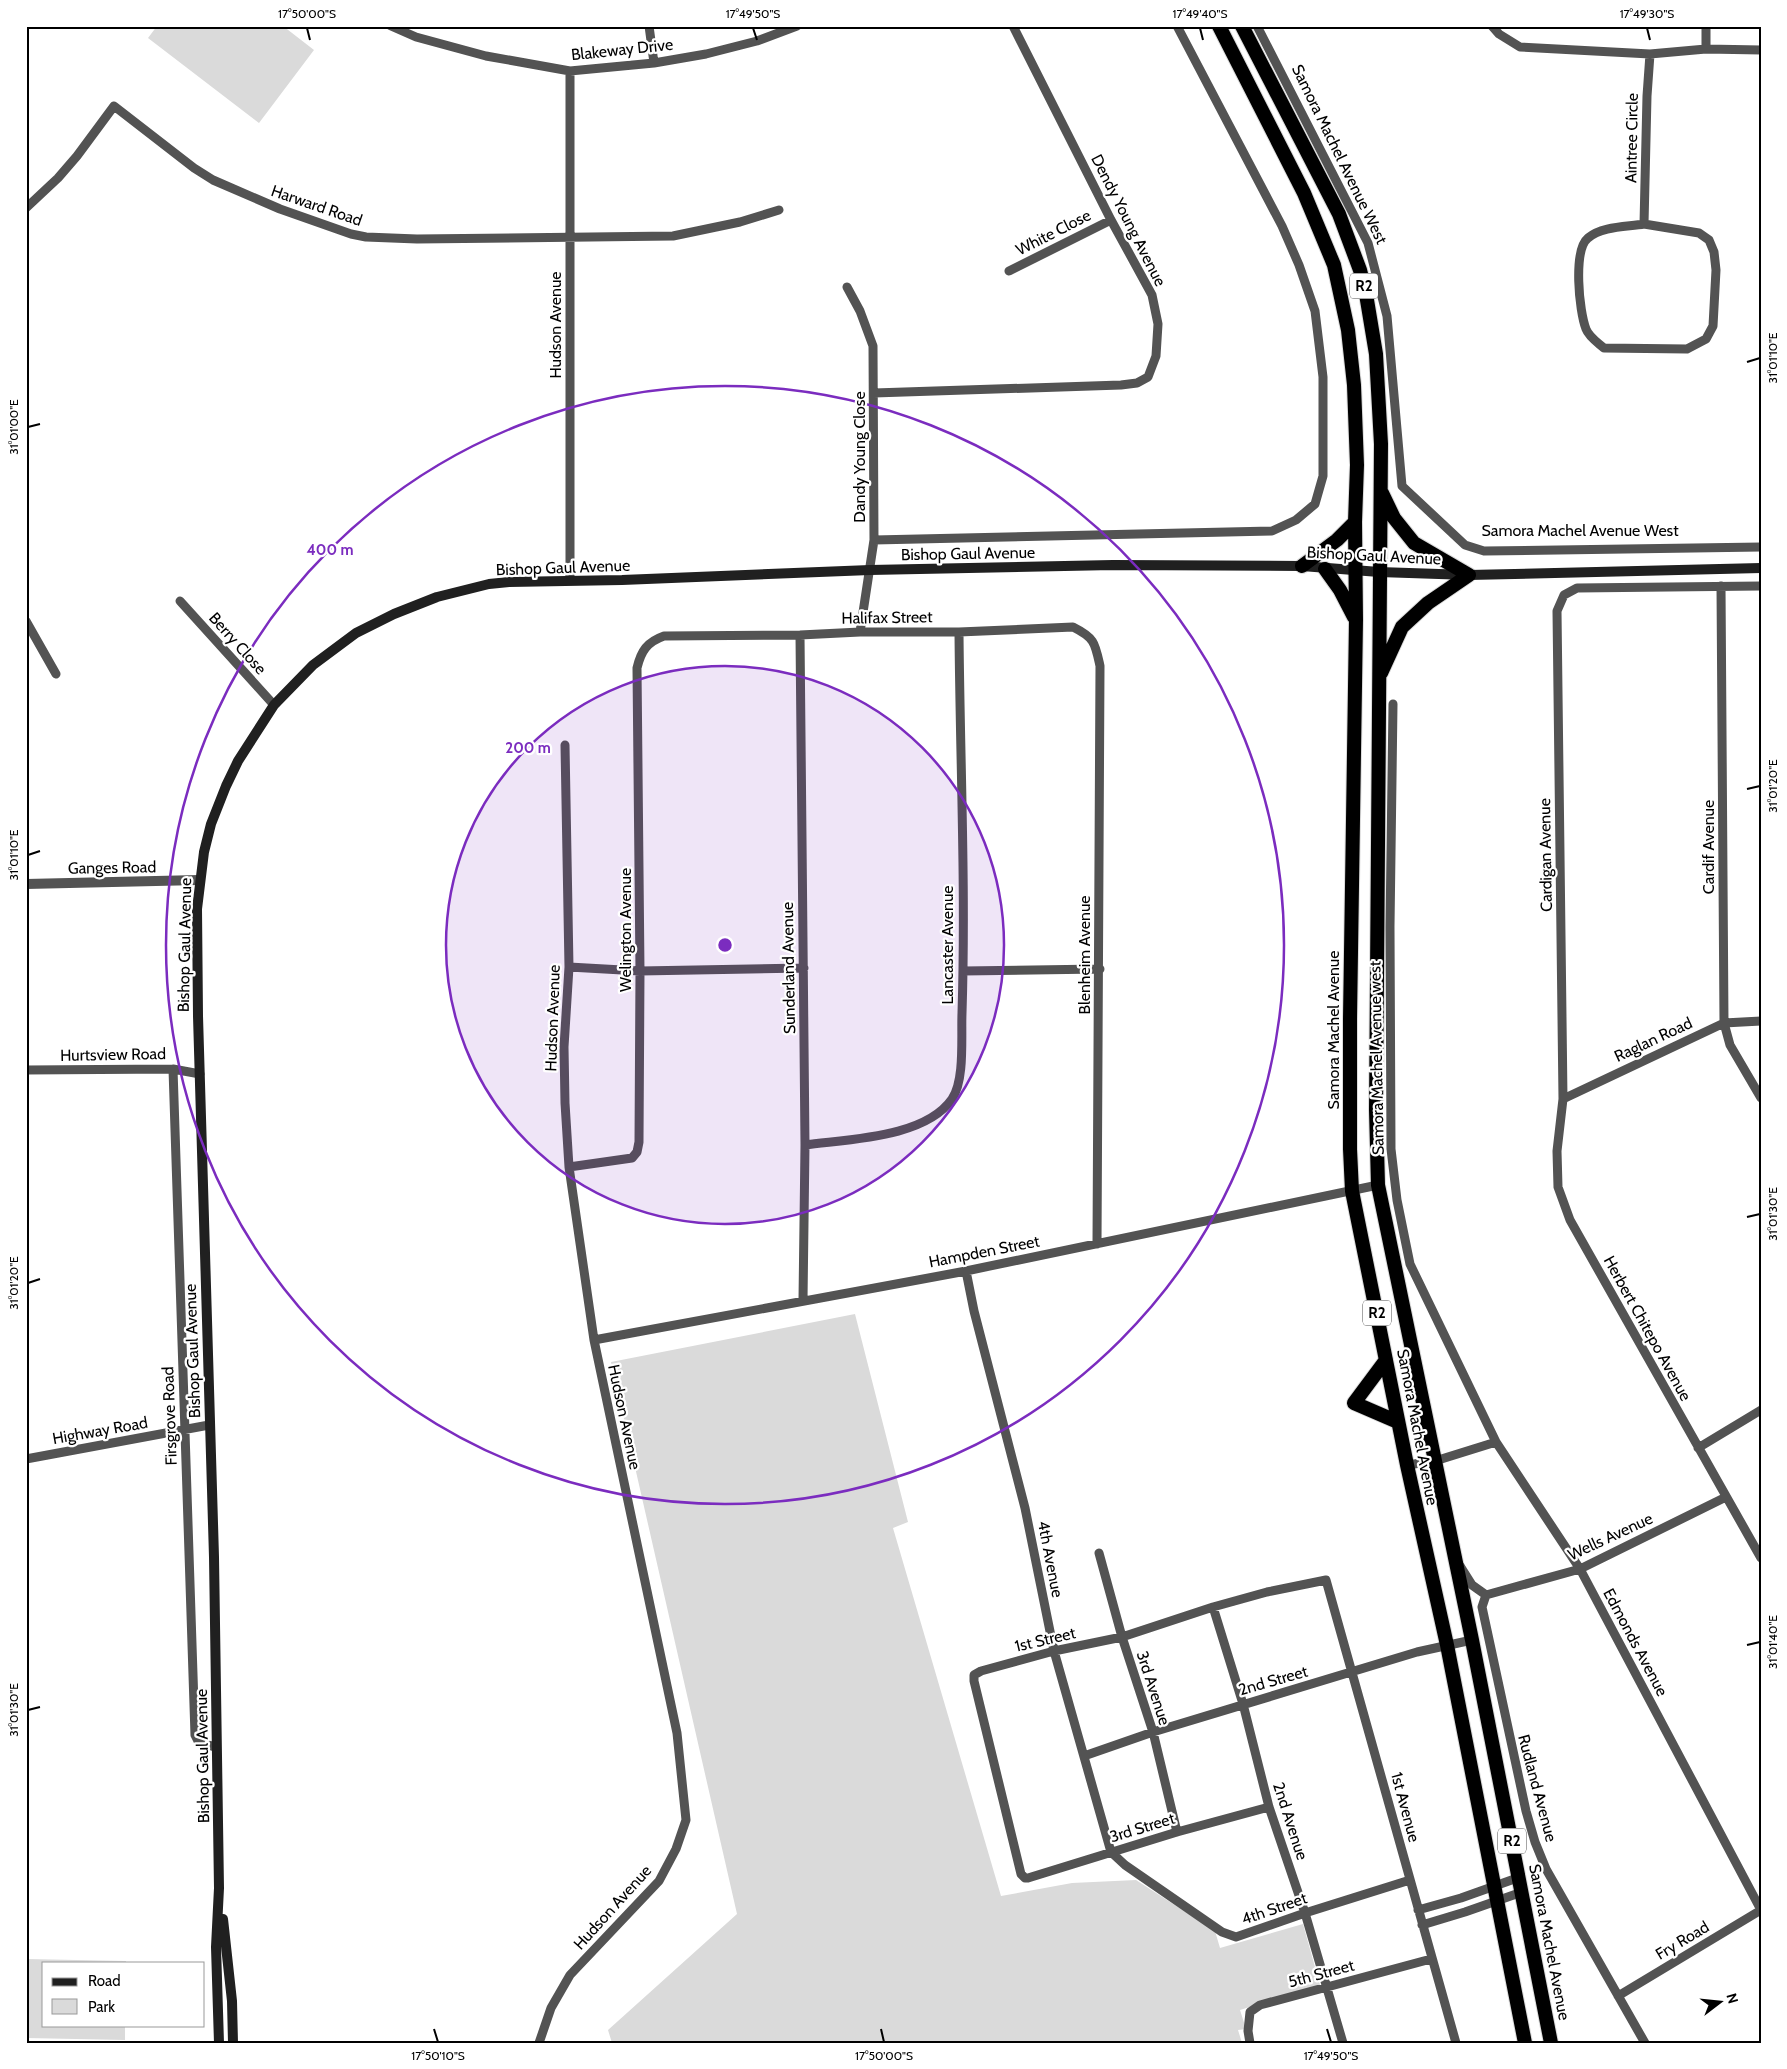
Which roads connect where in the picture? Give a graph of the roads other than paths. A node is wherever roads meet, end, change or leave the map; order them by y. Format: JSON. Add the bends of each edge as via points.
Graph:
{"nodes":[{"id":1,"x":391,"y":26,"type":"edge"},
{"id":2,"x":649,"y":26,"type":"edge"},
{"id":3,"x":797,"y":26,"type":"edge"},
{"id":4,"x":1013,"y":26,"type":"edge"},
{"id":5,"x":1177,"y":26,"type":"edge"},
{"id":6,"x":1218,"y":26,"type":"edge"},
{"id":7,"x":1242,"y":26,"type":"edge"},
{"id":8,"x":1257,"y":26,"type":"edge"},
{"id":9,"x":1492,"y":26,"type":"edge"},
{"id":10,"x":1706,"y":26,"type":"edge"},
{"id":11,"x":1706,"y":49,"type":"junction"},
{"id":12,"x":1761,"y":50,"type":"edge"},
{"id":13,"x":1650,"y":54,"type":"junction"},
{"id":14,"x":654,"y":63,"type":"junction"},
{"id":15,"x":570,"y":71,"type":"junction"},
{"id":16,"x":26,"y":208,"type":"edge"},
{"id":17,"x":779,"y":210,"type":"dead end"},
{"id":18,"x":1111,"y":220,"type":"junction"},
{"id":19,"x":1644,"y":224,"type":"junction"},
{"id":20,"x":570,"y":238,"type":"junction"},
{"id":21,"x":1008,"y":271,"type":"dead end"},
{"id":22,"x":846,"y":287,"type":"dead end"},
{"id":23,"x":874,"y":393,"type":"junction"},
{"id":24,"x":1381,"y":490,"type":"junction"},
{"id":25,"x":1354,"y":522,"type":"junction"},
{"id":26,"x":874,"y":540,"type":"junction"},
{"id":27,"x":1761,"y":547,"type":"edge"},
{"id":28,"x":1302,"y":566,"type":"junction"},
{"id":29,"x":1761,"y":568,"type":"edge"},
{"id":30,"x":1325,"y":569,"type":"junction"},
{"id":31,"x":870,"y":570,"type":"junction"},
{"id":32,"x":1355,"y":570,"type":"junction"},
{"id":33,"x":1379,"y":572,"type":"junction"},
{"id":34,"x":1469,"y":575,"type":"junction"},
{"id":35,"x":570,"y":580,"type":"junction"},
{"id":36,"x":1721,"y":586,"type":"junction"},
{"id":37,"x":1761,"y":586,"type":"edge"},
{"id":38,"x":180,"y":601,"type":"dead end"},
{"id":39,"x":26,"y":620,"type":"edge"},
{"id":40,"x":1356,"y":620,"type":"junction"},
{"id":41,"x":860,"y":632,"type":"junction"},
{"id":42,"x":959,"y":632,"type":"junction"},
{"id":43,"x":800,"y":635,"type":"junction"},
{"id":44,"x":652,"y":640,"type":"joint"},
{"id":45,"x":1100,"y":666,"type":"joint"},
{"id":46,"x":56,"y":674,"type":"dead end"},
{"id":47,"x":1379,"y":678,"type":"junction"},
{"id":48,"x":1393,"y":704,"type":"dead end"},
{"id":49,"x":274,"y":705,"type":"junction"},
{"id":50,"x":565,"y":745,"type":"dead end"},
{"id":51,"x":199,"y":880,"type":"junction"},
{"id":52,"x":26,"y":884,"type":"edge"},
{"id":53,"x":569,"y":967,"type":"junction"},
{"id":54,"x":804,"y":968,"type":"junction"},
{"id":55,"x":963,"y":970,"type":"junction"},
{"id":56,"x":1100,"y":970,"type":"junction"},
{"id":57,"x":640,"y":971,"type":"junction"},
{"id":58,"x":1761,"y":1021,"type":"edge"},
{"id":59,"x":1724,"y":1022,"type":"junction"},
{"id":60,"x":173,"y":1068,"type":"junction"},
{"id":61,"x":26,"y":1070,"type":"edge"},
{"id":62,"x":200,"y":1074,"type":"junction"},
{"id":63,"x":1761,"y":1098,"type":"edge"},
{"id":64,"x":1562,"y":1099,"type":"junction"},
{"id":65,"x":805,"y":1145,"type":"junction"},
{"id":66,"x":569,"y":1167,"type":"junction"},
{"id":67,"x":1378,"y":1185,"type":"junction"},
{"id":68,"x":1352,"y":1191,"type":"junction"},
{"id":69,"x":1097,"y":1244,"type":"junction"},
{"id":70,"x":966,"y":1271,"type":"junction"},
{"id":71,"x":803,"y":1300,"type":"junction"},
{"id":72,"x":594,"y":1340,"type":"junction"},
{"id":73,"x":1386,"y":1360,"type":"junction"},
{"id":74,"x":1472,"y":1396,"type":"joint"},
{"id":75,"x":1761,"y":1410,"type":"edge"},
{"id":76,"x":1398,"y":1422,"type":"junction"},
{"id":77,"x":210,"y":1425,"type":"junction"},
{"id":78,"x":185,"y":1430,"type":"junction"},
{"id":79,"x":1496,"y":1442,"type":"junction"},
{"id":80,"x":1698,"y":1448,"type":"junction"},
{"id":81,"x":26,"y":1459,"type":"edge"},
{"id":82,"x":1435,"y":1461,"type":"junction"},
{"id":83,"x":1406,"y":1465,"type":"junction"},
{"id":84,"x":1726,"y":1497,"type":"junction"},
{"id":85,"x":1099,"y":1553,"type":"dead end"},
{"id":86,"x":1455,"y":1558,"type":"junction"},
{"id":87,"x":1761,"y":1558,"type":"edge"},
{"id":88,"x":1580,"y":1569,"type":"junction"},
{"id":89,"x":1326,"y":1580,"type":"joint"},
{"id":90,"x":1486,"y":1595,"type":"junction"},
{"id":91,"x":1213,"y":1607,"type":"junction"},
{"id":92,"x":1122,"y":1637,"type":"junction"},
{"id":93,"x":1472,"y":1640,"type":"junction"},
{"id":94,"x":1447,"y":1646,"type":"junction"},
{"id":95,"x":1054,"y":1652,"type":"junction"},
{"id":96,"x":1353,"y":1673,"type":"junction"},
{"id":97,"x":1243,"y":1704,"type":"junction"},
{"id":98,"x":1153,"y":1732,"type":"junction"},
{"id":99,"x":216,"y":1747,"type":"junction"},
{"id":100,"x":1084,"y":1756,"type":"junction"},
{"id":101,"x":1269,"y":1807,"type":"junction"},
{"id":102,"x":1177,"y":1832,"type":"junction"},
{"id":103,"x":1111,"y":1852,"type":"junction"},
{"id":104,"x":1025,"y":1878,"type":"joint"},
{"id":105,"x":1520,"y":1878,"type":"junction"},
{"id":106,"x":1410,"y":1880,"type":"junction"},
{"id":107,"x":1494,"y":1887,"type":"junction"},
{"id":108,"x":219,"y":1888,"type":"junction"},
{"id":109,"x":1522,"y":1892,"type":"junction"},
{"id":110,"x":1497,"y":1901,"type":"junction"},
{"id":111,"x":1418,"y":1910,"type":"junction"},
{"id":112,"x":1761,"y":1910,"type":"edge"},
{"id":113,"x":1305,"y":1913,"type":"junction"},
{"id":114,"x":1422,"y":1925,"type":"junction"},
{"id":115,"x":1431,"y":1959,"type":"junction"},
{"id":116,"x":1326,"y":1988,"type":"junction"},
{"id":117,"x":1618,"y":1996,"type":"junction"},
{"id":118,"x":233,"y":2039,"type":"edge"},
{"id":119,"x":219,"y":2043,"type":"edge"},
{"id":120,"x":539,"y":2043,"type":"edge"},
{"id":121,"x":1250,"y":2043,"type":"edge"},
{"id":122,"x":1343,"y":2043,"type":"edge"},
{"id":123,"x":1456,"y":2043,"type":"edge"},
{"id":124,"x":1524,"y":2043,"type":"edge"},
{"id":125,"x":1552,"y":2043,"type":"edge"},
{"id":126,"x":1645,"y":2043,"type":"edge"}],
"edges":[{"from":1,"to":15,"type":"street","name":"Blakeway Drive","via":[[416,37],[486,56]]},
{"from":2,"to":14,"type":"street"},
{"from":3,"to":14,"type":"street","name":"Blakeway Drive","via":[[757,41]]},
{"from":4,"to":18,"type":"street","name":"Dendy Young Avenue"},
{"from":5,"to":26,"type":"street","name":"Bishop Gaul Avenue","via":[[1282,226],[1315,311],[1323,377],[1323,476],[1315,504],[1296,520],[1272,531]]},
{"from":6,"to":25,"type":"highway","number":"R2","via":[[1304,193],[1334,266],[1348,330],[1354,384],[1357,465]]},
{"from":7,"to":24,"type":"highway","name":"Samora Machel Avenue West","number":"R2","via":[[1339,214],[1360,270],[1376,354]]},
{"from":8,"to":27,"type":"street","name":"Samora Machel Avenue West","via":[[1368,244],[1387,316],[1402,486],[1465,545],[1484,551]]},
{"from":9,"to":13,"type":"street","via":[[1520,47]]},
{"from":10,"to":11,"type":"street"},
{"from":11,"to":12,"type":"street"},
{"from":11,"to":13,"type":"street"},
{"from":13,"to":19,"type":"street","name":"Aintree Circle"},
{"from":14,"to":15,"type":"street","name":"Blakeway Drive"},
{"from":15,"to":20,"type":"street","name":"Hudson Avenue"},
{"from":16,"to":20,"type":"street","name":"Harward Road","via":[[77,156],[114,106],[213,180],[280,209],[351,234],[417,239]]},
{"from":17,"to":20,"type":"street","name":"Harward Road","via":[[673,236]]},
{"from":18,"to":21,"type":"street","name":"White Close"},
{"from":18,"to":23,"type":"street","name":"Dendy Young Avenue","via":[[1152,295],[1158,324],[1156,356],[1148,377],[1137,383],[1121,385]]},
{"from":19,"to":19,"type":"street","via":[[1699,233],[1709,240],[1714,252],[1713,326],[1706,339],[1687,349],[1604,348],[1593,340],[1586,328],[1579,290],[1579,254],[1587,239],[1600,231]]},
{"from":20,"to":35,"type":"street","name":"Hudson Avenue"},
{"from":22,"to":23,"type":"street","name":"Dandy Young Close","via":[[860,311],[873,346]]},
{"from":23,"to":26,"type":"street","name":"Dandy Young Close"},
{"from":24,"to":33,"type":"highway","name":"Samora Machel Avenue West","number":"R2"},
{"from":24,"to":34,"type":"highway","via":[[1394,518],[1414,543]]},
{"from":25,"to":28,"type":"highway","via":[[1337,540]]},
{"from":25,"to":32,"type":"highway","number":"R2"},
{"from":26,"to":31,"type":"street","name":"Dandy Young Close"},
{"from":28,"to":30,"type":"main road","name":"Bishop Gaul Avenue"},
{"from":28,"to":31,"type":"main road","name":"Bishop Gaul Avenue","via":[[1114,565]]},
{"from":29,"to":34,"type":"main road","name":"Bishop Gaul Avenue"},
{"from":30,"to":32,"type":"main road","name":"Bishop Gaul Avenue"},
{"from":30,"to":40,"type":"highway"},
{"from":31,"to":35,"type":"main road","name":"Bishop Gaul Avenue"},
{"from":31,"to":41,"type":"street","name":"Dandy Young Close"},
{"from":32,"to":33,"type":"main road","name":"Bishop Gaul Avenue"},
{"from":32,"to":40,"type":"highway","name":"Samora Machel Avenue","number":"R2"},
{"from":33,"to":34,"type":"main road","name":"Bishop Gaul Avenue"},
{"from":33,"to":47,"type":"highway","name":"Samora Machel Avenue","number":"R2"},
{"from":34,"to":47,"type":"highway","via":[[1428,603],[1402,627]]},
{"from":35,"to":49,"type":"main road","name":"Bishop Gaul Avenue","via":[[489,584],[402,610],[356,633],[334,649],[313,665]]},
{"from":36,"to":37,"type":"street"},
{"from":36,"to":59,"type":"street","name":"Cardif Avenue"},
{"from":36,"to":64,"type":"street","name":"Cardigan Avenue","via":[[1577,588],[1564,594],[1557,611]]},
{"from":38,"to":49,"type":"street","name":"Berry Close"},
{"from":39,"to":46,"type":"street"},
{"from":40,"to":68,"type":"highway","name":"Samora Machel Avenue","number":"R2","via":[[1350,1019]]},
{"from":41,"to":42,"type":"street","name":"Halifax Street"},
{"from":41,"to":43,"type":"street","name":"Halifax Street"},
{"from":42,"to":45,"type":"street","name":"Halifax Street","via":[[1073,627],[1088,635],[1096,648]]},
{"from":42,"to":55,"type":"street","name":"Lancaster Avenue"},
{"from":43,"to":44,"type":"street","name":"Halifax Street","via":[[664,636]]},
{"from":43,"to":54,"type":"street","name":"Sunderland Avenue"},
{"from":44,"to":57,"type":"street","name":"Welington Avenue","via":[[640,657],[637,668]]},
{"from":45,"to":56,"type":"street","name":"Blenheim Avenue"},
{"from":47,"to":67,"type":"highway","name":"Samora Machel Avenue","number":"R2"},
{"from":48,"to":74,"type":"street","name":"Samora Machel Avenue west","via":[[1391,1149],[1410,1264]]},
{"from":49,"to":51,"type":"main road","name":"Bishop Gaul Avenue","via":[[238,761],[218,803]]},
{"from":50,"to":53,"type":"street","name":"Hudson Avenue"},
{"from":51,"to":52,"type":"street","name":"Ganges Road"},
{"from":51,"to":62,"type":"main road","name":"Bishop Gaul Avenue"},
{"from":53,"to":57,"type":"street"},
{"from":53,"to":66,"type":"street","name":"Hudson Avenue","via":[[564,1047]]},
{"from":54,"to":57,"type":"street"},
{"from":54,"to":65,"type":"street","name":"Sunderland Avenue"},
{"from":55,"to":56,"type":"street"},
{"from":55,"to":65,"type":"street","name":"Lancaster Avenue","via":[[960,1077],[952,1098],[933,1118],[918,1126]]},
{"from":56,"to":69,"type":"street","name":"Blenheim Avenue"},
{"from":57,"to":66,"type":"street","name":"Welington Avenue","via":[[637,1152],[624,1160]]},
{"from":58,"to":59,"type":"street","name":"Raglan Road"},
{"from":59,"to":63,"type":"street","name":"Cardif Avenue","via":[[1730,1045]]},
{"from":59,"to":64,"type":"street","name":"Raglan Road"},
{"from":60,"to":61,"type":"street","name":"Hurtsview Road"},
{"from":60,"to":62,"type":"street","name":"Hurtsview Road"},
{"from":60,"to":78,"type":"street","name":"Firsgrove Road"},
{"from":62,"to":77,"type":"main road","name":"Bishop Gaul Avenue"},
{"from":64,"to":80,"type":"street","name":"Herbert Chitepo Avenue","via":[[1557,1151],[1558,1187],[1570,1220]]},
{"from":65,"to":71,"type":"street","name":"Sunderland Avenue"},
{"from":66,"to":72,"type":"street","name":"Hudson Avenue"},
{"from":67,"to":68,"type":"street","name":"Hampden Street"},
{"from":67,"to":82,"type":"highway","name":"Samora Machel Avenue","number":"R2"},
{"from":68,"to":69,"type":"street","name":"Hampden Street"},
{"from":68,"to":73,"type":"highway","name":"Samora Machel Avenue","number":"R2"},
{"from":69,"to":70,"type":"street","name":"Hampden Street"},
{"from":70,"to":71,"type":"street","name":"Hampden Street"},
{"from":70,"to":95,"type":"street","name":"4th Avenue","via":[[1025,1508]]},
{"from":71,"to":72,"type":"street","name":"Hampden Street"},
{"from":72,"to":120,"type":"street","name":"Hudson Avenue","via":[[677,1733],[686,1820],[676,1849],[659,1880],[570,1975],[551,2008]]},
{"from":73,"to":76,"type":"highway","name":"Samora Machel Avenue","number":"R2"},
{"from":73,"to":76,"type":"highway","via":[[1354,1403]]},
{"from":74,"to":79,"type":"street","name":"Edmonds Avenue"},
{"from":75,"to":80,"type":"street"},
{"from":76,"to":83,"type":"highway","name":"Samora Machel Avenue","number":"R2"},
{"from":77,"to":78,"type":"street","name":"Highway Road"},
{"from":77,"to":99,"type":"main road","name":"Bishop Gaul Avenue"},
{"from":78,"to":81,"type":"street","name":"Highway Road"},
{"from":78,"to":99,"type":"street","name":"Firsgrove Road","via":[[195,1735],[199,1743]]},
{"from":79,"to":82,"type":"street"},
{"from":79,"to":88,"type":"street","name":"Edmonds Avenue"},
{"from":80,"to":84,"type":"street","name":"Herbert Chitepo Avenue"},
{"from":82,"to":83,"type":"street"},
{"from":82,"to":86,"type":"highway","name":"Samora Machel Avenue","number":"R2"},
{"from":83,"to":94,"type":"highway","name":"Samora Machel Avenue","number":"R2"},
{"from":84,"to":87,"type":"street","name":"Herbert Chitepo Avenue"},
{"from":84,"to":88,"type":"street","name":"Wells Avenue"},
{"from":85,"to":92,"type":"street","name":"3rd Avenue"},
{"from":86,"to":90,"type":"street","via":[[1472,1585]]},
{"from":86,"to":93,"type":"highway","name":"Samora Machel Avenue","number":"R2"},
{"from":88,"to":90,"type":"street","name":"Wells Avenue"},
{"from":88,"to":112,"type":"street","name":"Edmonds Avenue"},
{"from":89,"to":91,"type":"street","name":"1st Street"},
{"from":89,"to":96,"type":"street","name":"1st Avenue"},
{"from":90,"to":117,"type":"street","name":"Rudland Avenue","via":[[1482,1607],[1535,1842],[1546,1869]]},
{"from":91,"to":92,"type":"street","name":"1st Street"},
{"from":91,"to":97,"type":"street","name":"2nd Avenue"},
{"from":92,"to":95,"type":"street","name":"1st Street"},
{"from":92,"to":98,"type":"street","name":"3rd Avenue"},
{"from":93,"to":94,"type":"street","name":"2nd Street"},
{"from":93,"to":105,"type":"highway","name":"Samora Machel Avenue","number":"R2"},
{"from":94,"to":96,"type":"street","name":"2nd Street","via":[[1417,1652]]},
{"from":94,"to":107,"type":"highway","name":"Samora Machel Avenue","number":"R2"},
{"from":95,"to":100,"type":"street","name":"4th Avenue"},
{"from":95,"to":104,"type":"street","name":"1st Street","via":[[974,1675],[1021,1874]]},
{"from":96,"to":97,"type":"street","name":"2nd Street"},
{"from":96,"to":106,"type":"street","name":"1st Avenue"},
{"from":97,"to":98,"type":"street","name":"2nd Street"},
{"from":97,"to":101,"type":"street","name":"2nd Avenue"},
{"from":98,"to":100,"type":"street","name":"2nd Street"},
{"from":98,"to":102,"type":"street","name":"3rd Avenue"},
{"from":99,"to":108,"type":"main road","name":"Bishop Gaul Avenue"},
{"from":100,"to":103,"type":"street","name":"4th Avenue"},
{"from":101,"to":102,"type":"street","name":"3rd Street"},
{"from":101,"to":113,"type":"street","name":"2nd Avenue"},
{"from":102,"to":103,"type":"street","name":"3rd Street"},
{"from":103,"to":104,"type":"street","name":"3rd Street"},
{"from":103,"to":113,"type":"street","name":"4th Street","via":[[1229,1936],[1236,1937]]},
{"from":105,"to":107,"type":"street"},
{"from":105,"to":109,"type":"highway","name":"Samora Machel Avenue","number":"R2"},
{"from":106,"to":111,"type":"street","name":"1st Avenue"},
{"from":106,"to":113,"type":"street","name":"4th Street"},
{"from":107,"to":110,"type":"highway","name":"Samora Machel Avenue","number":"R2"},
{"from":107,"to":111,"type":"street"},
{"from":108,"to":118,"type":"main road","name":"Bishop Gaul Avenue","via":[[231,1986]]},
{"from":108,"to":119,"type":"main road","name":"Bishop Gaul Avenue","via":[[216,1947]]},
{"from":109,"to":110,"type":"street"},
{"from":109,"to":125,"type":"highway","name":"Samora Machel Avenue","number":"R2"},
{"from":110,"to":114,"type":"street"},
{"from":110,"to":124,"type":"highway","name":"Samora Machel Avenue","number":"R2"},
{"from":111,"to":114,"type":"street","name":"1st Avenue"},
{"from":112,"to":117,"type":"street","name":"Fry Road"},
{"from":113,"to":116,"type":"street","name":"2nd Avenue"},
{"from":114,"to":115,"type":"street","name":"1st Avenue"},
{"from":115,"to":116,"type":"street","name":"5th Street"},
{"from":115,"to":123,"type":"street","name":"1st Avenue"},
{"from":116,"to":121,"type":"street","name":"5th Street","via":[[1260,2005],[1250,2012]]},
{"from":116,"to":122,"type":"street","name":"2nd Avenue"},
{"from":117,"to":126,"type":"street","name":"Rudland Avenue"}]}
